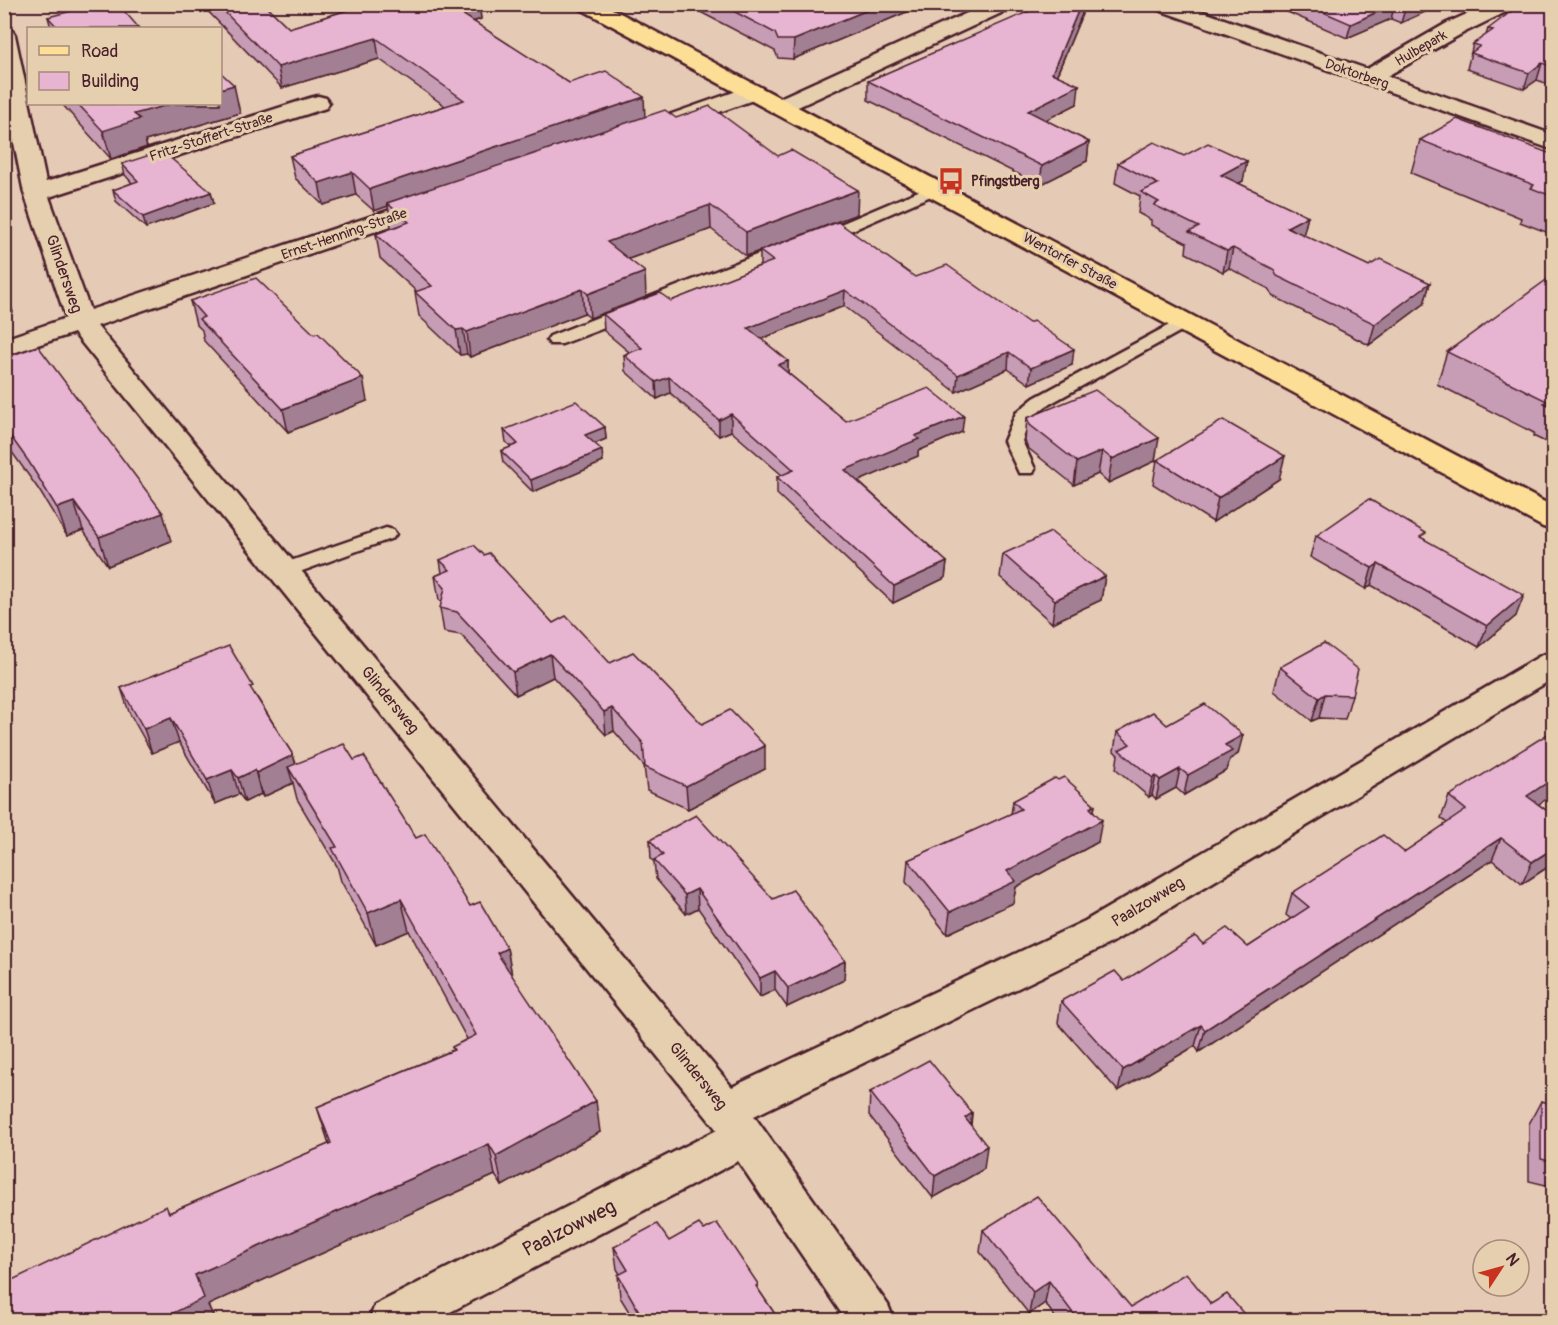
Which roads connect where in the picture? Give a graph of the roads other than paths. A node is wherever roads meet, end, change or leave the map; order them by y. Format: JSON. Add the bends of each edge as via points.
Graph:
{"nodes":[{"id":1,"x":586,"y":4,"type":"edge"},
{"id":2,"x":1005,"y":4,"type":"edge"},
{"id":3,"x":1160,"y":4,"type":"edge"},
{"id":4,"x":1508,"y":4,"type":"edge"},
{"id":5,"x":4,"y":35,"type":"edge"},
{"id":6,"x":1368,"y":78,"type":"junction"},
{"id":7,"x":751,"y":93,"type":"junction"},
{"id":8,"x":318,"y":103,"type":"dead end"},
{"id":9,"x":779,"y":107,"type":"junction"},
{"id":10,"x":650,"y":129,"type":"edge"},
{"id":11,"x":1554,"y":143,"type":"edge"},
{"id":12,"x":935,"y":189,"type":"junction"},
{"id":13,"x":36,"y":193,"type":"junction"},
{"id":14,"x":449,"y":198,"type":"edge"},
{"id":15,"x":1184,"y":322,"type":"junction"},
{"id":16,"x":81,"y":324,"type":"junction"},
{"id":17,"x":556,"y":340,"type":"dead end"},
{"id":18,"x":4,"y":348,"type":"edge"},
{"id":19,"x":1026,"y":469,"type":"dead end"},
{"id":20,"x":1554,"y":520,"type":"edge"},
{"id":21,"x":386,"y":534,"type":"dead end"},
{"id":22,"x":283,"y":571,"type":"junction"},
{"id":23,"x":1554,"y":663,"type":"edge"},
{"id":24,"x":736,"y":1123,"type":"junction"},
{"id":25,"x":391,"y":1320,"type":"edge"},
{"id":26,"x":872,"y":1320,"type":"edge"}],
"edges":[{"from":1,"to":7,"type":"main road","name":"Wentorfer Straße"},
{"from":2,"to":9,"type":"street"},
{"from":3,"to":6,"type":"street","name":"Doktorberg"},
{"from":4,"to":6,"type":"street","name":"Hulbepark","via":[[1455,28]]},
{"from":5,"to":13,"type":"street","name":"Glindersweg"},
{"from":6,"to":11,"type":"street","name":"Doktorberg"},
{"from":7,"to":9,"type":"main road","name":"Wentorfer Straße"},
{"from":7,"to":10,"type":"street"},
{"from":8,"to":13,"type":"street","name":"Fritz-Stoffert-Straße"},
{"from":9,"to":12,"type":"main road","name":"Wentorfer Straße"},
{"from":12,"to":15,"type":"main road","name":"Wentorfer Straße"},
{"from":12,"to":17,"type":"lane"},
{"from":13,"to":16,"type":"street","name":"Glindersweg"},
{"from":14,"to":16,"type":"street","name":"Ernst-Henning-Straße"},
{"from":15,"to":19,"type":"lane","via":[[1040,402],[1022,417],[1013,441]]},
{"from":15,"to":20,"type":"main road","name":"Wentorfer Straße"},
{"from":16,"to":18,"type":"street","name":"Ernst-Henning-Straße"},
{"from":16,"to":22,"type":"street","name":"Glindersweg"},
{"from":21,"to":22,"type":"lane"},
{"from":22,"to":24,"type":"street","name":"Glindersweg"},
{"from":23,"to":24,"type":"street","name":"Paalzowweg","via":[[1098,932]]},
{"from":24,"to":25,"type":"street","name":"Paalzowweg"},
{"from":24,"to":26,"type":"street","name":"Glindersweg"}]}
